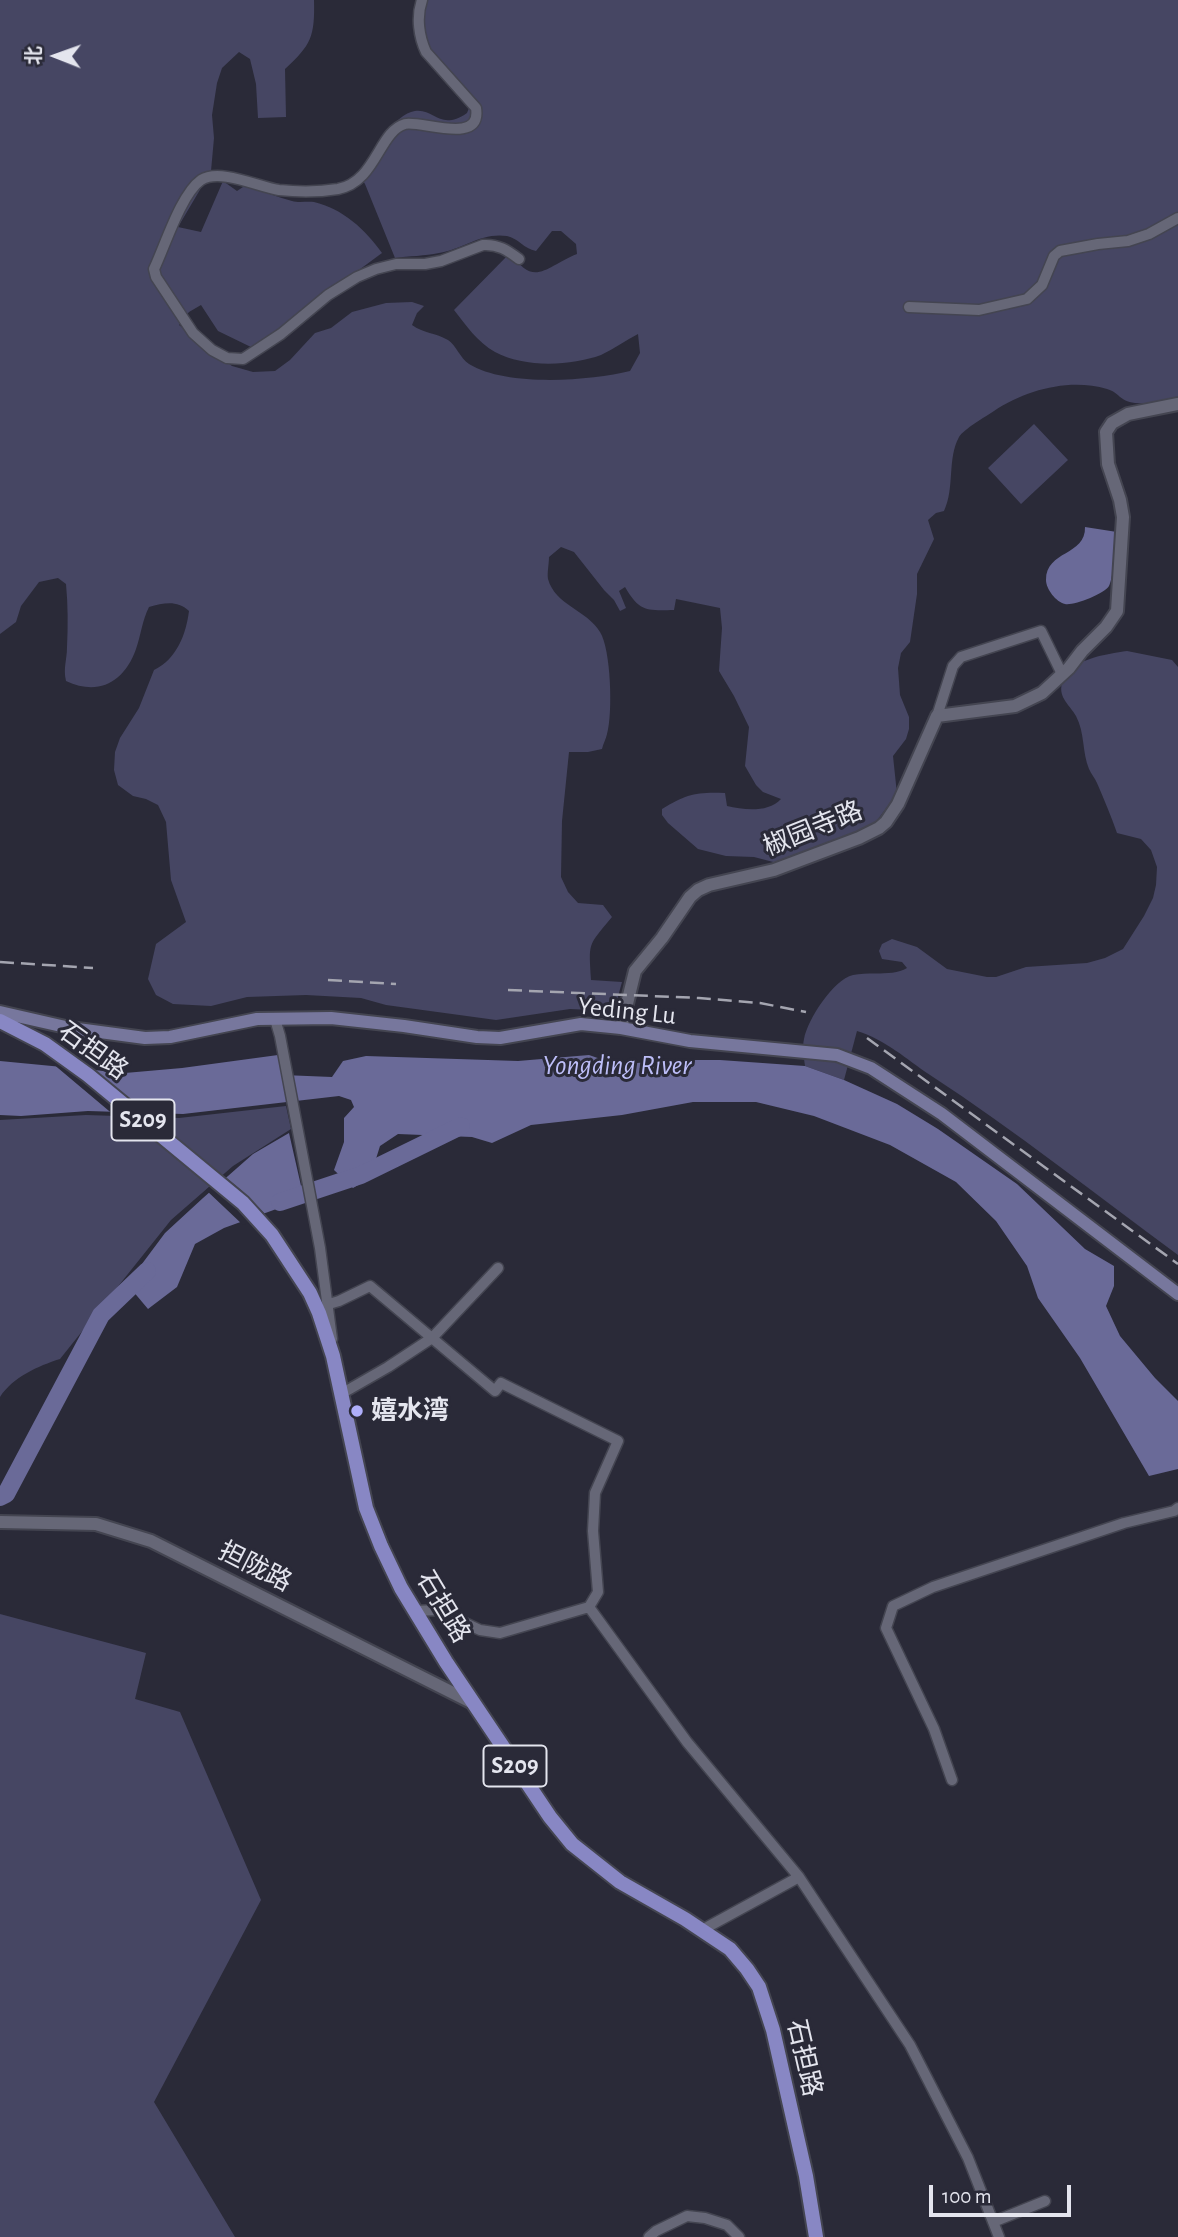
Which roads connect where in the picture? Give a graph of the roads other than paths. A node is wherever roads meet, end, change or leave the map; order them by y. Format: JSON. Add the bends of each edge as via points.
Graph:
{"nodes":[{"id":1,"x":422,"y":0,"type":"edge"},
{"id":2,"x":1178,"y":218,"type":"edge"},
{"id":3,"x":519,"y":259,"type":"dead end"},
{"id":4,"x":909,"y":307,"type":"dead end"},
{"id":5,"x":1178,"y":404,"type":"edge"},
{"id":6,"x":1062,"y":674,"type":"junction"},
{"id":7,"x":937,"y":716,"type":"junction"},
{"id":8,"x":0,"y":1018,"type":"edge"},
{"id":9,"x":275,"y":1019,"type":"junction"},
{"id":10,"x":621,"y":1028,"type":"junction"},
{"id":11,"x":498,"y":1268,"type":"dead end"},
{"id":12,"x":1178,"y":1294,"type":"edge"},
{"id":13,"x":329,"y":1304,"type":"junction"},
{"id":14,"x":432,"y":1338,"type":"junction"},
{"id":15,"x":333,"y":1356,"type":"junction"},
{"id":16,"x":341,"y":1394,"type":"junction"},
{"id":17,"x":1178,"y":1508,"type":"edge"},
{"id":18,"x":0,"y":1522,"type":"edge"},
{"id":19,"x":589,"y":1606,"type":"junction"},
{"id":20,"x":414,"y":1611,"type":"junction"},
{"id":21,"x":475,"y":1704,"type":"junction"},
{"id":22,"x":952,"y":1780,"type":"dead end"},
{"id":23,"x":799,"y":1877,"type":"junction"},
{"id":24,"x":702,"y":1930,"type":"junction"},
{"id":25,"x":1045,"y":2201,"type":"dead end"},
{"id":26,"x":993,"y":2222,"type":"junction"},
{"id":27,"x":649,"y":2237,"type":"edge"},
{"id":28,"x":739,"y":2237,"type":"edge"},
{"id":29,"x":816,"y":2237,"type":"edge"},
{"id":30,"x":999,"y":2237,"type":"edge"}],
"edges":[{"from":1,"to":3,"type":"street","via":[[421,41],[475,108],[474,120],[451,131],[416,124],[400,127],[362,177],[340,188],[299,192],[227,177],[202,180],[187,196],[154,269],[156,277],[193,332],[212,350],[236,360],[252,355],[328,295],[376,269],[441,261],[490,244]]},
{"from":2,"to":4,"type":"street","via":[[1128,241],[1060,251],[1042,285],[1027,299],[979,310]]},
{"from":5,"to":6,"type":"street","via":[[1128,414],[1111,423],[1106,432],[1108,464],[1123,517],[1116,611]]},
{"from":6,"to":7,"type":"street","via":[[1042,693],[1015,706]]},
{"from":6,"to":7,"type":"street","via":[[1041,631],[984,649],[961,657],[953,666]]},
{"from":7,"to":10,"type":"street","name":"椒园寺路","via":[[898,804],[879,828],[774,870],[709,885],[690,897],[635,971]]},
{"from":8,"to":9,"type":"main road","name":"Yeding Lu","via":[[145,1038],[257,1018]]},
{"from":8,"to":15,"type":"main road","name":"石担路","number":"S209","via":[[89,1075],[243,1203],[272,1235],[310,1293]]},
{"from":9,"to":10,"type":"main road","name":"Yeding Lu","via":[[331,1018],[500,1038],[581,1024]]},
{"from":9,"to":13,"type":"street"},
{"from":10,"to":12,"type":"main road","name":"Yeding Lu","via":[[690,1041],[837,1055],[871,1068],[942,1114]]},
{"from":11,"to":14,"type":"street"},
{"from":13,"to":14,"type":"street","via":[[370,1286]]},
{"from":13,"to":15,"type":"street"},
{"from":14,"to":16,"type":"street"},
{"from":14,"to":19,"type":"street","via":[[495,1391],[501,1383],[618,1441],[595,1493],[598,1592]]},
{"from":15,"to":16,"type":"main road","name":"石担路","number":"S209"},
{"from":16,"to":20,"type":"main road","name":"石担路","number":"S209","via":[[366,1508]]},
{"from":17,"to":22,"type":"street","via":[[933,1587],[893,1606],[886,1628],[934,1729]]},
{"from":18,"to":21,"type":"street","name":"担陇路","via":[[96,1524],[151,1541]]},
{"from":19,"to":20,"type":"street","via":[[500,1633],[480,1630],[438,1610]]},
{"from":19,"to":23,"type":"street","via":[[687,1742]]},
{"from":20,"to":21,"type":"main road","name":"石担路","number":"S209"},
{"from":21,"to":24,"type":"main road","name":"石担路","number":"S209","via":[[572,1844],[620,1882]]},
{"from":23,"to":24,"type":"street"},
{"from":23,"to":26,"type":"street","via":[[910,2045],[968,2158]]},
{"from":24,"to":29,"type":"main road","name":"石担路","number":"S209","via":[[747,1969],[767,2008]]},
{"from":25,"to":26,"type":"street"},
{"from":26,"to":30,"type":"street"},
{"from":27,"to":28,"type":"street","via":[[687,2216],[727,2225]]}]}
